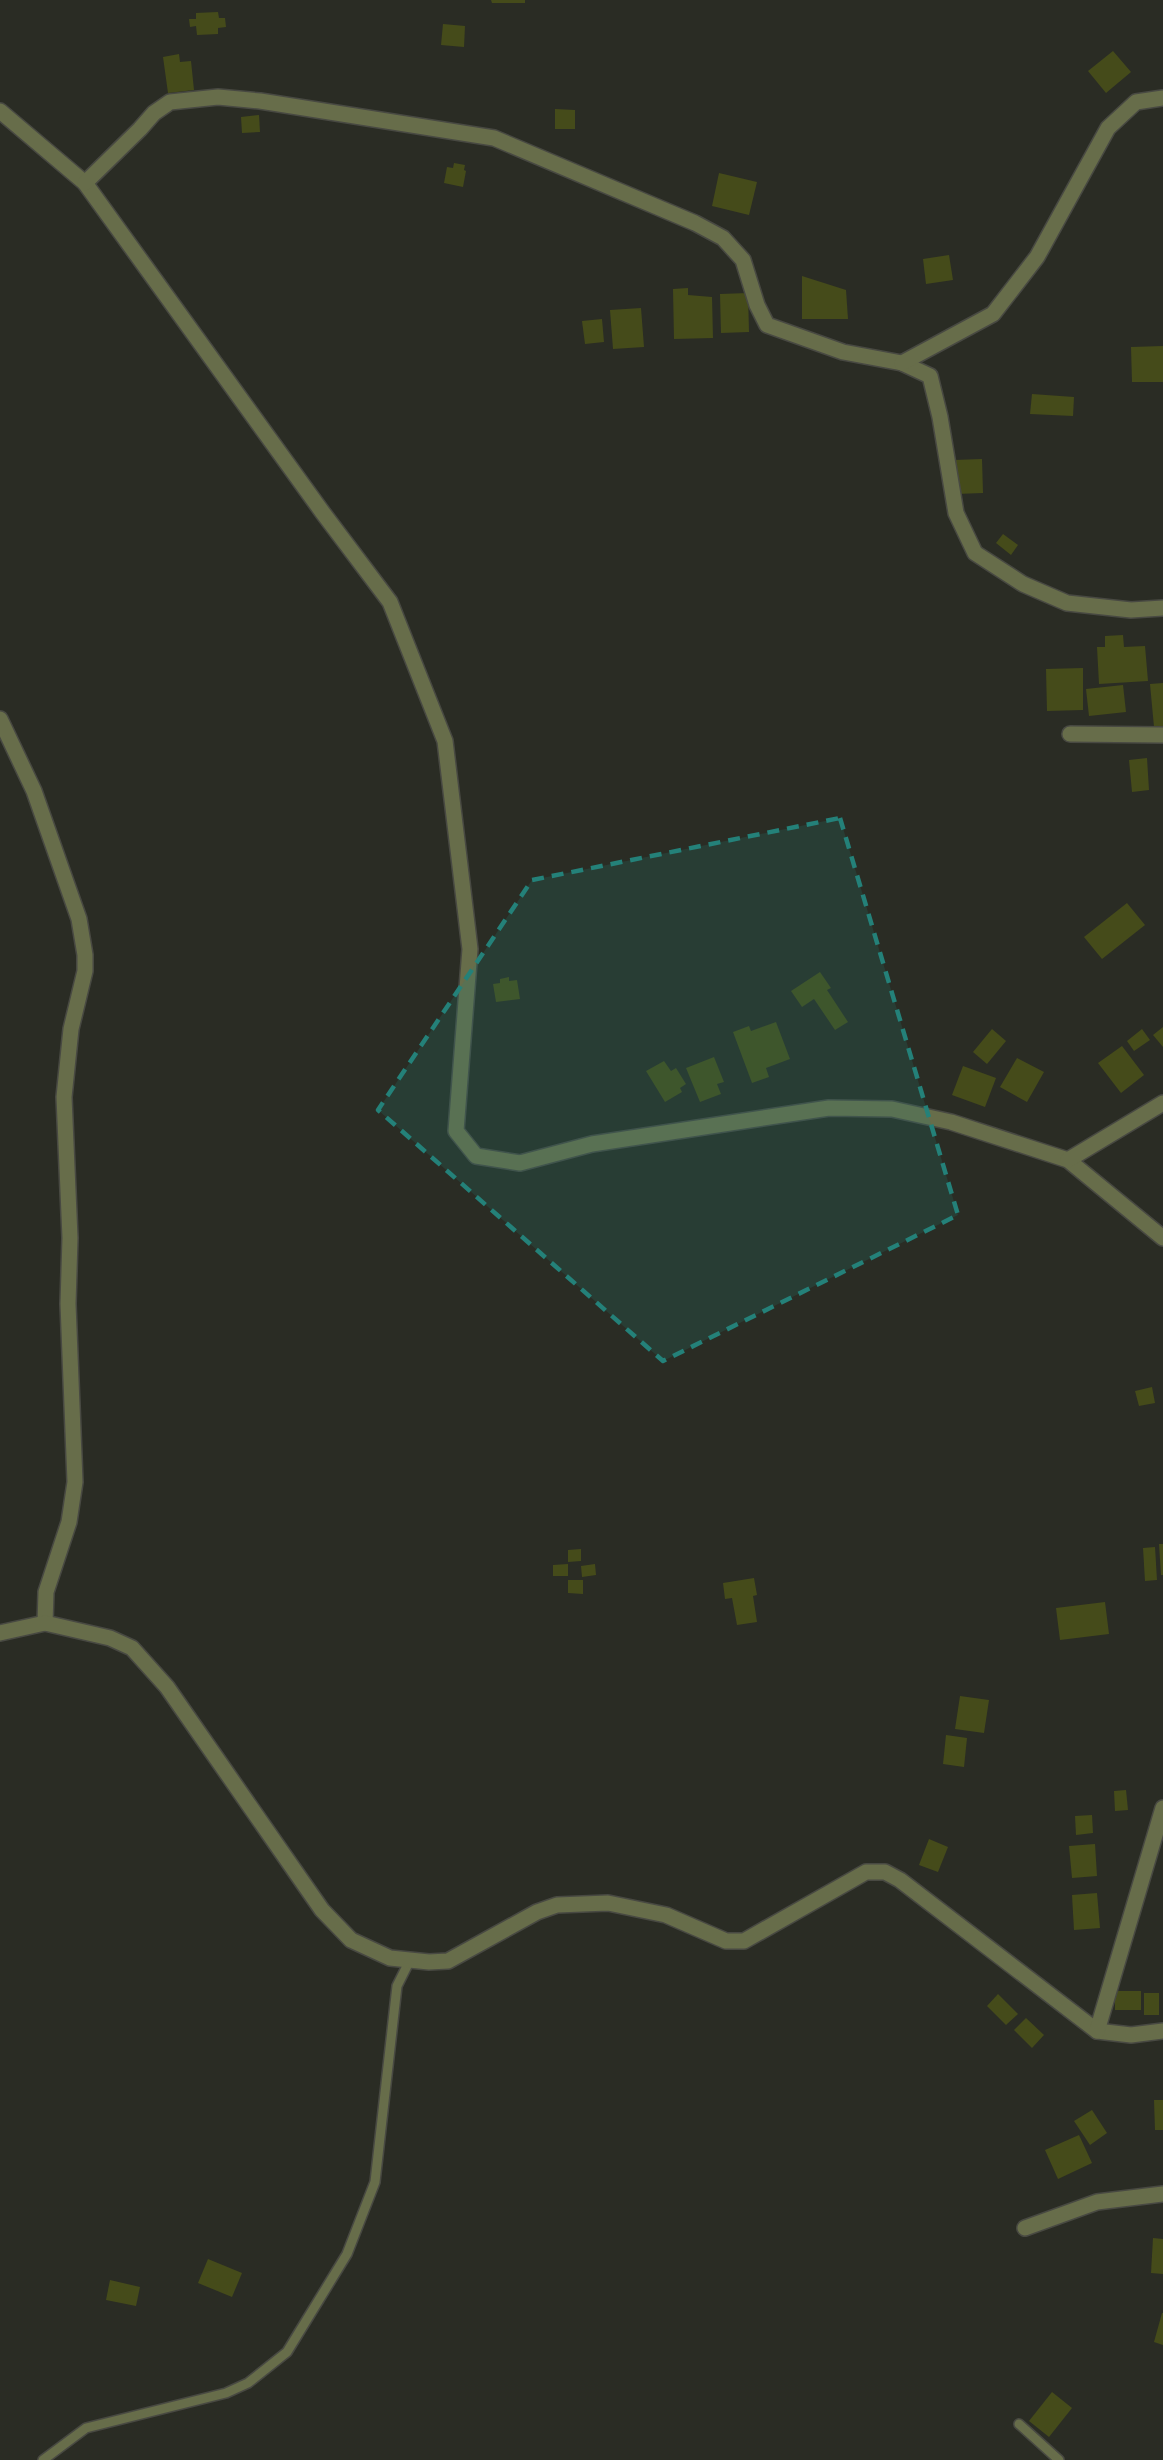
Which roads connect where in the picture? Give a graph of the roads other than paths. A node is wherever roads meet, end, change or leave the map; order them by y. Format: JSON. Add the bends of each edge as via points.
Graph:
{"nodes":[{"id":1,"x":1163,"y":98,"type":"edge"},
{"id":2,"x":0,"y":111,"type":"edge"},
{"id":3,"x":86,"y":183,"type":"junction"},
{"id":4,"x":902,"y":363,"type":"junction"},
{"id":5,"x":1163,"y":608,"type":"edge"},
{"id":6,"x":0,"y":718,"type":"edge"},
{"id":7,"x":1070,"y":734,"type":"dead end"},
{"id":8,"x":1163,"y":735,"type":"edge"},
{"id":9,"x":1163,"y":1103,"type":"edge"},
{"id":10,"x":1068,"y":1160,"type":"junction"},
{"id":11,"x":1163,"y":1238,"type":"edge"},
{"id":12,"x":45,"y":1623,"type":"junction"},
{"id":13,"x":0,"y":1633,"type":"edge"},
{"id":14,"x":1163,"y":1808,"type":"edge"},
{"id":15,"x":410,"y":1960,"type":"junction"},
{"id":16,"x":1097,"y":2031,"type":"junction"},
{"id":17,"x":1163,"y":2031,"type":"edge"},
{"id":18,"x":1163,"y":2194,"type":"edge"},
{"id":19,"x":1025,"y":2228,"type":"dead end"},
{"id":20,"x":1019,"y":2424,"type":"dead end"},
{"id":21,"x":43,"y":2460,"type":"edge"},
{"id":22,"x":1059,"y":2460,"type":"edge"}],
"edges":[{"from":1,"to":4,"type":"street","via":[[1136,102],[1108,128],[1037,257],[993,314]]},
{"from":2,"to":3,"type":"street"},
{"from":3,"to":4,"type":"street","via":[[154,113],[170,102],[193,99],[260,101],[494,138],[723,238],[743,260],[767,325],[843,352]]},
{"from":3,"to":10,"type":"street","via":[[390,602],[446,741],[470,950],[456,1131],[476,1156],[520,1163],[592,1144],[829,1108],[892,1109],[951,1122]]},
{"from":4,"to":5,"type":"street","via":[[930,376],[956,513],[975,553],[1023,584],[1067,603],[1131,610]]},
{"from":6,"to":12,"type":"street","via":[[34,791],[79,919],[85,955],[71,1029],[64,1097],[75,1482],[69,1522],[46,1592]]},
{"from":7,"to":8,"type":"street"},
{"from":9,"to":10,"type":"street"},
{"from":10,"to":11,"type":"street"},
{"from":12,"to":13,"type":"street"},
{"from":12,"to":15,"type":"street","via":[[110,1638],[132,1648],[166,1687],[322,1910],[351,1940],[390,1958]]},
{"from":14,"to":16,"type":"street"},
{"from":15,"to":16,"type":"street","via":[[448,1961],[556,1905],[608,1904],[666,1915],[726,1941],[744,1941],[866,1872],[885,1872]]},
{"from":15,"to":21,"type":"lane","via":[[397,1986],[375,2182],[347,2254],[287,2352],[248,2383],[226,2393],[86,2428]]},
{"from":16,"to":17,"type":"street","via":[[1131,2035]]},
{"from":18,"to":19,"type":"street","via":[[1096,2202]]},
{"from":20,"to":22,"type":"lane"}]}
